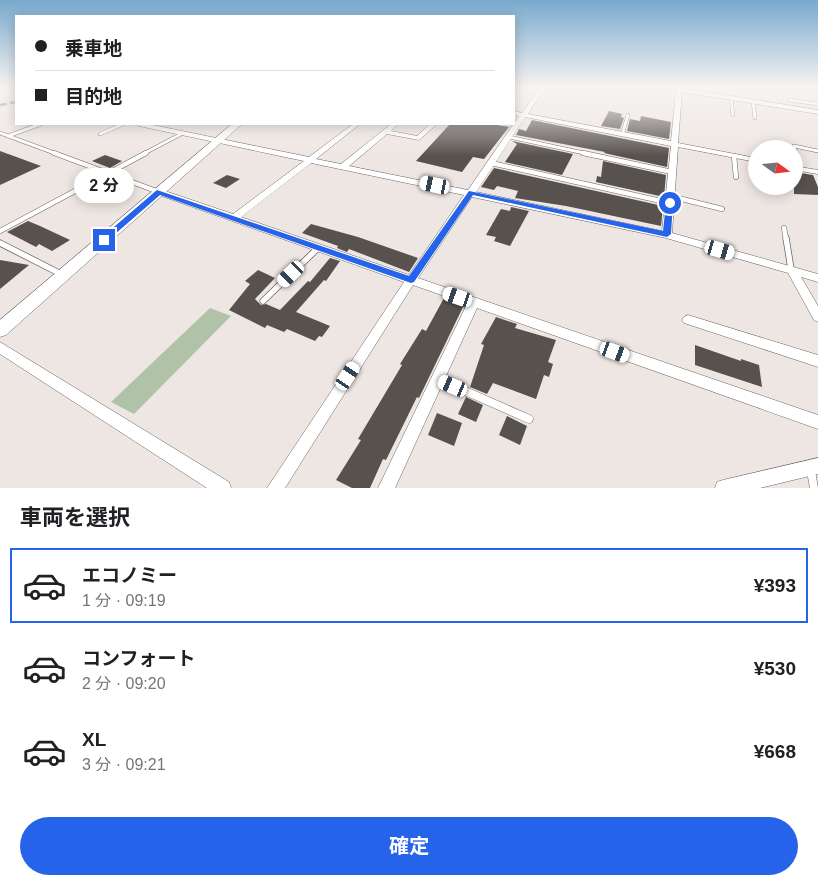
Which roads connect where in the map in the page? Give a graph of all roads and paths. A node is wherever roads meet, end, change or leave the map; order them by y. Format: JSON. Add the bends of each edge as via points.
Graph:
{"nodes":[{"id":1,"x":526,"y":111,"type":"edge"},
{"id":2,"x":677,"y":111,"type":"edge"},
{"id":3,"x":733,"y":111,"type":"edge"},
{"id":4,"x":755,"y":111,"type":"edge"},
{"id":5,"x":515,"y":113,"type":"edge"},
{"id":6,"x":523,"y":115,"type":"junction"},
{"id":7,"x":628,"y":115,"type":"dead end"},
{"id":8,"x":733,"y":115,"type":"dead end"},
{"id":9,"x":756,"y":118,"type":"dead end"},
{"id":10,"x":38,"y":125,"type":"edge"},
{"id":11,"x":121,"y":125,"type":"edge"},
{"id":12,"x":144,"y":125,"type":"edge"},
{"id":13,"x":236,"y":125,"type":"edge"},
{"id":14,"x":356,"y":125,"type":"edge"},
{"id":15,"x":394,"y":125,"type":"edge"},
{"id":16,"x":433,"y":125,"type":"edge"},
{"id":17,"x":386,"y":132,"type":"junction"},
{"id":18,"x":183,"y":133,"type":"junction"},
{"id":19,"x":0,"y":134,"type":"edge"},
{"id":20,"x":100,"y":134,"type":"dead end"},
{"id":21,"x":622,"y":135,"type":"junction"},
{"id":22,"x":8,"y":136,"type":"junction"},
{"id":23,"x":509,"y":137,"type":"junction"},
{"id":24,"x":218,"y":140,"type":"junction"},
{"id":25,"x":675,"y":145,"type":"junction"},
{"id":26,"x":803,"y":148,"type":"edge"},
{"id":27,"x":818,"y":151,"type":"edge"},
{"id":28,"x":734,"y":156,"type":"junction"},
{"id":29,"x":312,"y":159,"type":"junction"},
{"id":30,"x":748,"y":159,"type":"edge"},
{"id":31,"x":491,"y":163,"type":"junction"},
{"id":32,"x":344,"y":166,"type":"junction"},
{"id":33,"x":803,"y":169,"type":"edge"},
{"id":34,"x":672,"y":172,"type":"junction"},
{"id":35,"x":818,"y":172,"type":"edge"},
{"id":36,"x":109,"y":173,"type":"junction"},
{"id":37,"x":736,"y":177,"type":"dead end"},
{"id":38,"x":159,"y":192,"type":"junction"},
{"id":39,"x":471,"y":193,"type":"junction"},
{"id":40,"x":670,"y":200,"type":"junction"},
{"id":41,"x":722,"y":209,"type":"dead end"},
{"id":42,"x":234,"y":218,"type":"junction"},
{"id":43,"x":784,"y":228,"type":"dead end"},
{"id":44,"x":0,"y":231,"type":"edge"},
{"id":45,"x":667,"y":234,"type":"junction"},
{"id":46,"x":0,"y":243,"type":"edge"},
{"id":47,"x":318,"y":248,"type":"junction"},
{"id":48,"x":791,"y":269,"type":"junction"},
{"id":49,"x":63,"y":276,"type":"junction"},
{"id":50,"x":818,"y":278,"type":"edge"},
{"id":51,"x":411,"y":280,"type":"junction"},
{"id":52,"x":263,"y":301,"type":"dead end"},
{"id":53,"x":474,"y":302,"type":"junction"},
{"id":54,"x":818,"y":318,"type":"edge"},
{"id":55,"x":688,"y":320,"type":"dead end"},
{"id":56,"x":0,"y":330,"type":"edge"},
{"id":57,"x":0,"y":347,"type":"edge"},
{"id":58,"x":818,"y":361,"type":"edge"},
{"id":59,"x":438,"y":379,"type":"junction"},
{"id":60,"x":530,"y":419,"type":"dead end"},
{"id":61,"x":818,"y":422,"type":"edge"},
{"id":62,"x":814,"y":467,"type":"edge"},
{"id":63,"x":223,"y":488,"type":"edge"},
{"id":64,"x":274,"y":488,"type":"edge"},
{"id":65,"x":386,"y":488,"type":"edge"},
{"id":66,"x":722,"y":488,"type":"edge"},
{"id":67,"x":814,"y":488,"type":"edge"}],
"edges":[{"from":1,"to":6,"type":"street"},
{"from":2,"to":25,"type":"street"},
{"from":3,"to":8,"type":"lane"},
{"from":4,"to":9,"type":"lane"},
{"from":5,"to":6,"type":"street"},
{"from":6,"to":21,"type":"street"},
{"from":6,"to":23,"type":"street"},
{"from":7,"to":21,"type":"lane"},
{"from":10,"to":22,"type":"lane"},
{"from":11,"to":20,"type":"lane"},
{"from":12,"to":18,"type":"street"},
{"from":13,"to":24,"type":"street"},
{"from":14,"to":29,"type":"street"},
{"from":15,"to":17,"type":"street"},
{"from":16,"to":17,"type":"street","via":[[419,138]]},
{"from":17,"to":32,"type":"street"},
{"from":18,"to":24,"type":"street"},
{"from":18,"to":36,"type":"lane"},
{"from":19,"to":22,"type":"lane"},
{"from":21,"to":25,"type":"street"},
{"from":22,"to":36,"type":"lane"},
{"from":23,"to":31,"type":"street"},
{"from":23,"to":34,"type":"lane"},
{"from":24,"to":29,"type":"street"},
{"from":24,"to":38,"type":"street"},
{"from":25,"to":28,"type":"street"},
{"from":25,"to":34,"type":"street"},
{"from":26,"to":27,"type":"lane"},
{"from":28,"to":30,"type":"street"},
{"from":28,"to":37,"type":"lane"},
{"from":29,"to":32,"type":"street"},
{"from":29,"to":42,"type":"street"},
{"from":31,"to":39,"type":"street"},
{"from":31,"to":40,"type":"lane"},
{"from":32,"to":39,"type":"street"},
{"from":33,"to":35,"type":"street"},
{"from":34,"to":40,"type":"street"},
{"from":36,"to":38,"type":"lane"},
{"from":36,"to":44,"type":"lane"},
{"from":38,"to":42,"type":"street"},
{"from":38,"to":49,"type":"street"},
{"from":39,"to":45,"type":"street"},
{"from":39,"to":51,"type":"street"},
{"from":40,"to":41,"type":"lane"},
{"from":40,"to":45,"type":"street"},
{"from":42,"to":47,"type":"street"},
{"from":43,"to":48,"type":"lane"},
{"from":45,"to":48,"type":"street"},
{"from":46,"to":49,"type":"lane"},
{"from":47,"to":51,"type":"street"},
{"from":47,"to":52,"type":"lane"},
{"from":48,"to":50,"type":"street"},
{"from":48,"to":54,"type":"street"},
{"from":49,"to":56,"type":"street"},
{"from":51,"to":53,"type":"street"},
{"from":51,"to":64,"type":"street"},
{"from":53,"to":59,"type":"street"},
{"from":53,"to":61,"type":"street"},
{"from":55,"to":58,"type":"street"},
{"from":57,"to":63,"type":"street"},
{"from":59,"to":60,"type":"lane"},
{"from":59,"to":65,"type":"street"},
{"from":62,"to":66,"type":"street"},
{"from":62,"to":67,"type":"lane"}]}
